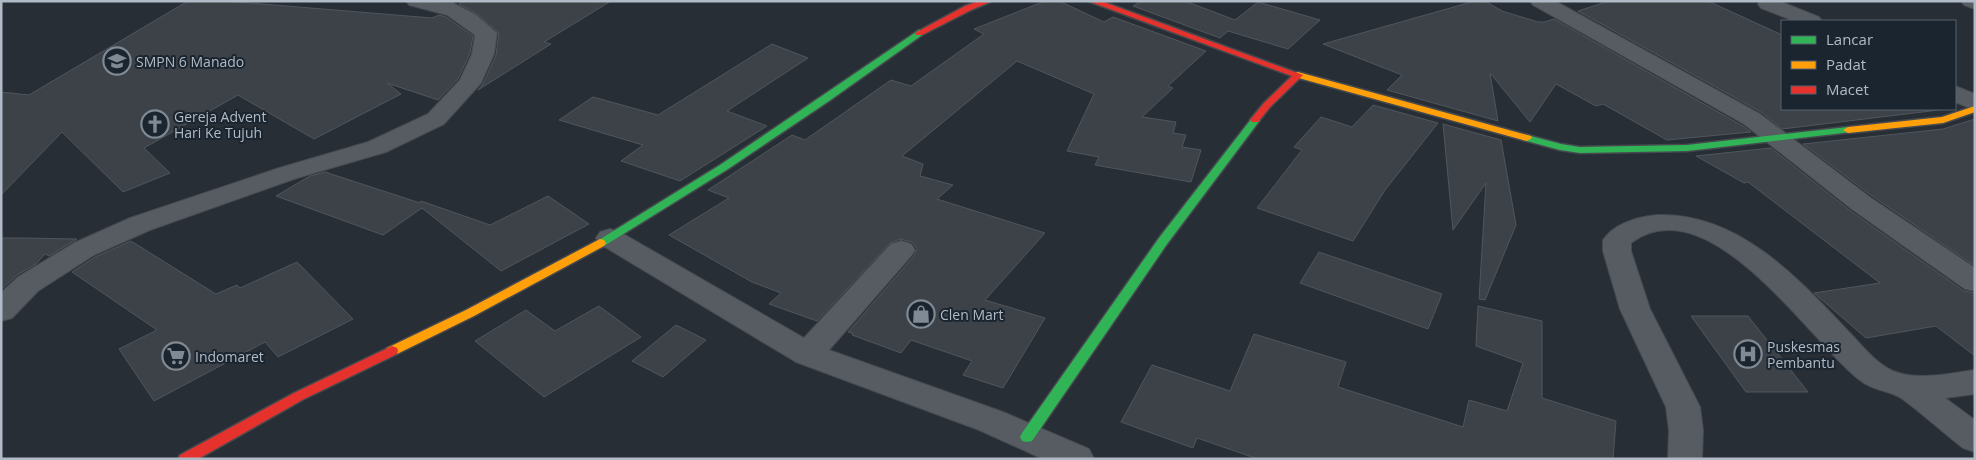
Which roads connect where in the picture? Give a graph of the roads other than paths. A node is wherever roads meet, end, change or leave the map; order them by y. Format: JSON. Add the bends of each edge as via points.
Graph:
{"nodes":[{"id":1,"x":416,"y":1,"type":"edge"},
{"id":2,"x":988,"y":1,"type":"edge"},
{"id":3,"x":1092,"y":1,"type":"edge"},
{"id":4,"x":1540,"y":1,"type":"edge"},
{"id":5,"x":1971,"y":1,"type":"edge"},
{"id":6,"x":448,"y":3,"type":"edge"},
{"id":7,"x":1975,"y":3,"type":"edge"},
{"id":8,"x":1768,"y":4,"type":"dead end"},
{"id":9,"x":1809,"y":20,"type":"edge"},
{"id":10,"x":1292,"y":73,"type":"junction"},
{"id":11,"x":1956,"y":94,"type":"edge"},
{"id":12,"x":1975,"y":103,"type":"edge"},
{"id":13,"x":1975,"y":109,"type":"edge"},
{"id":14,"x":1777,"y":140,"type":"junction"},
{"id":15,"x":610,"y":238,"type":"junction"},
{"id":16,"x":902,"y":250,"type":"dead end"},
{"id":17,"x":1975,"y":282,"type":"edge"},
{"id":18,"x":1,"y":312,"type":"edge"},
{"id":19,"x":807,"y":354,"type":"junction"},
{"id":20,"x":1975,"y":382,"type":"edge"},
{"id":21,"x":1906,"y":386,"type":"junction"},
{"id":22,"x":1010,"y":429,"type":"junction"},
{"id":23,"x":1975,"y":439,"type":"edge"},
{"id":24,"x":185,"y":459,"type":"edge"},
{"id":25,"x":1077,"y":459,"type":"edge"},
{"id":26,"x":1685,"y":459,"type":"edge"}],
"edges":[{"from":1,"to":6,"type":"street"},
{"from":2,"to":15,"type":"street","via":[[922,31],[818,105]]},
{"from":3,"to":10,"type":"street"},
{"from":4,"to":14,"type":"street","via":[[1752,119]]},
{"from":5,"to":7,"type":"street"},
{"from":6,"to":18,"type":"street","via":[[486,33],[483,54],[470,83],[436,118],[377,147],[288,173],[140,224],[84,249],[28,284]]},
{"from":8,"to":9,"type":"street"},
{"from":10,"to":14,"type":"street","via":[[1580,150],[1688,148]]},
{"from":10,"to":22,"type":"street","via":[[1163,241]]},
{"from":11,"to":12,"type":"street"},
{"from":13,"to":14,"type":"street","via":[[1943,120]]},
{"from":14,"to":17,"type":"street"},
{"from":15,"to":19,"type":"street"},
{"from":15,"to":24,"type":"street","via":[[470,313],[299,396]]},
{"from":16,"to":19,"type":"street"},
{"from":19,"to":22,"type":"street"},
{"from":20,"to":21,"type":"street"},
{"from":21,"to":23,"type":"street"},
{"from":21,"to":26,"type":"street","via":[[1889,382],[1866,367],[1784,286],[1727,240],[1690,224],[1648,224],[1630,229],[1617,240],[1617,251],[1635,309],[1683,407]]},
{"from":22,"to":25,"type":"street"}]}
